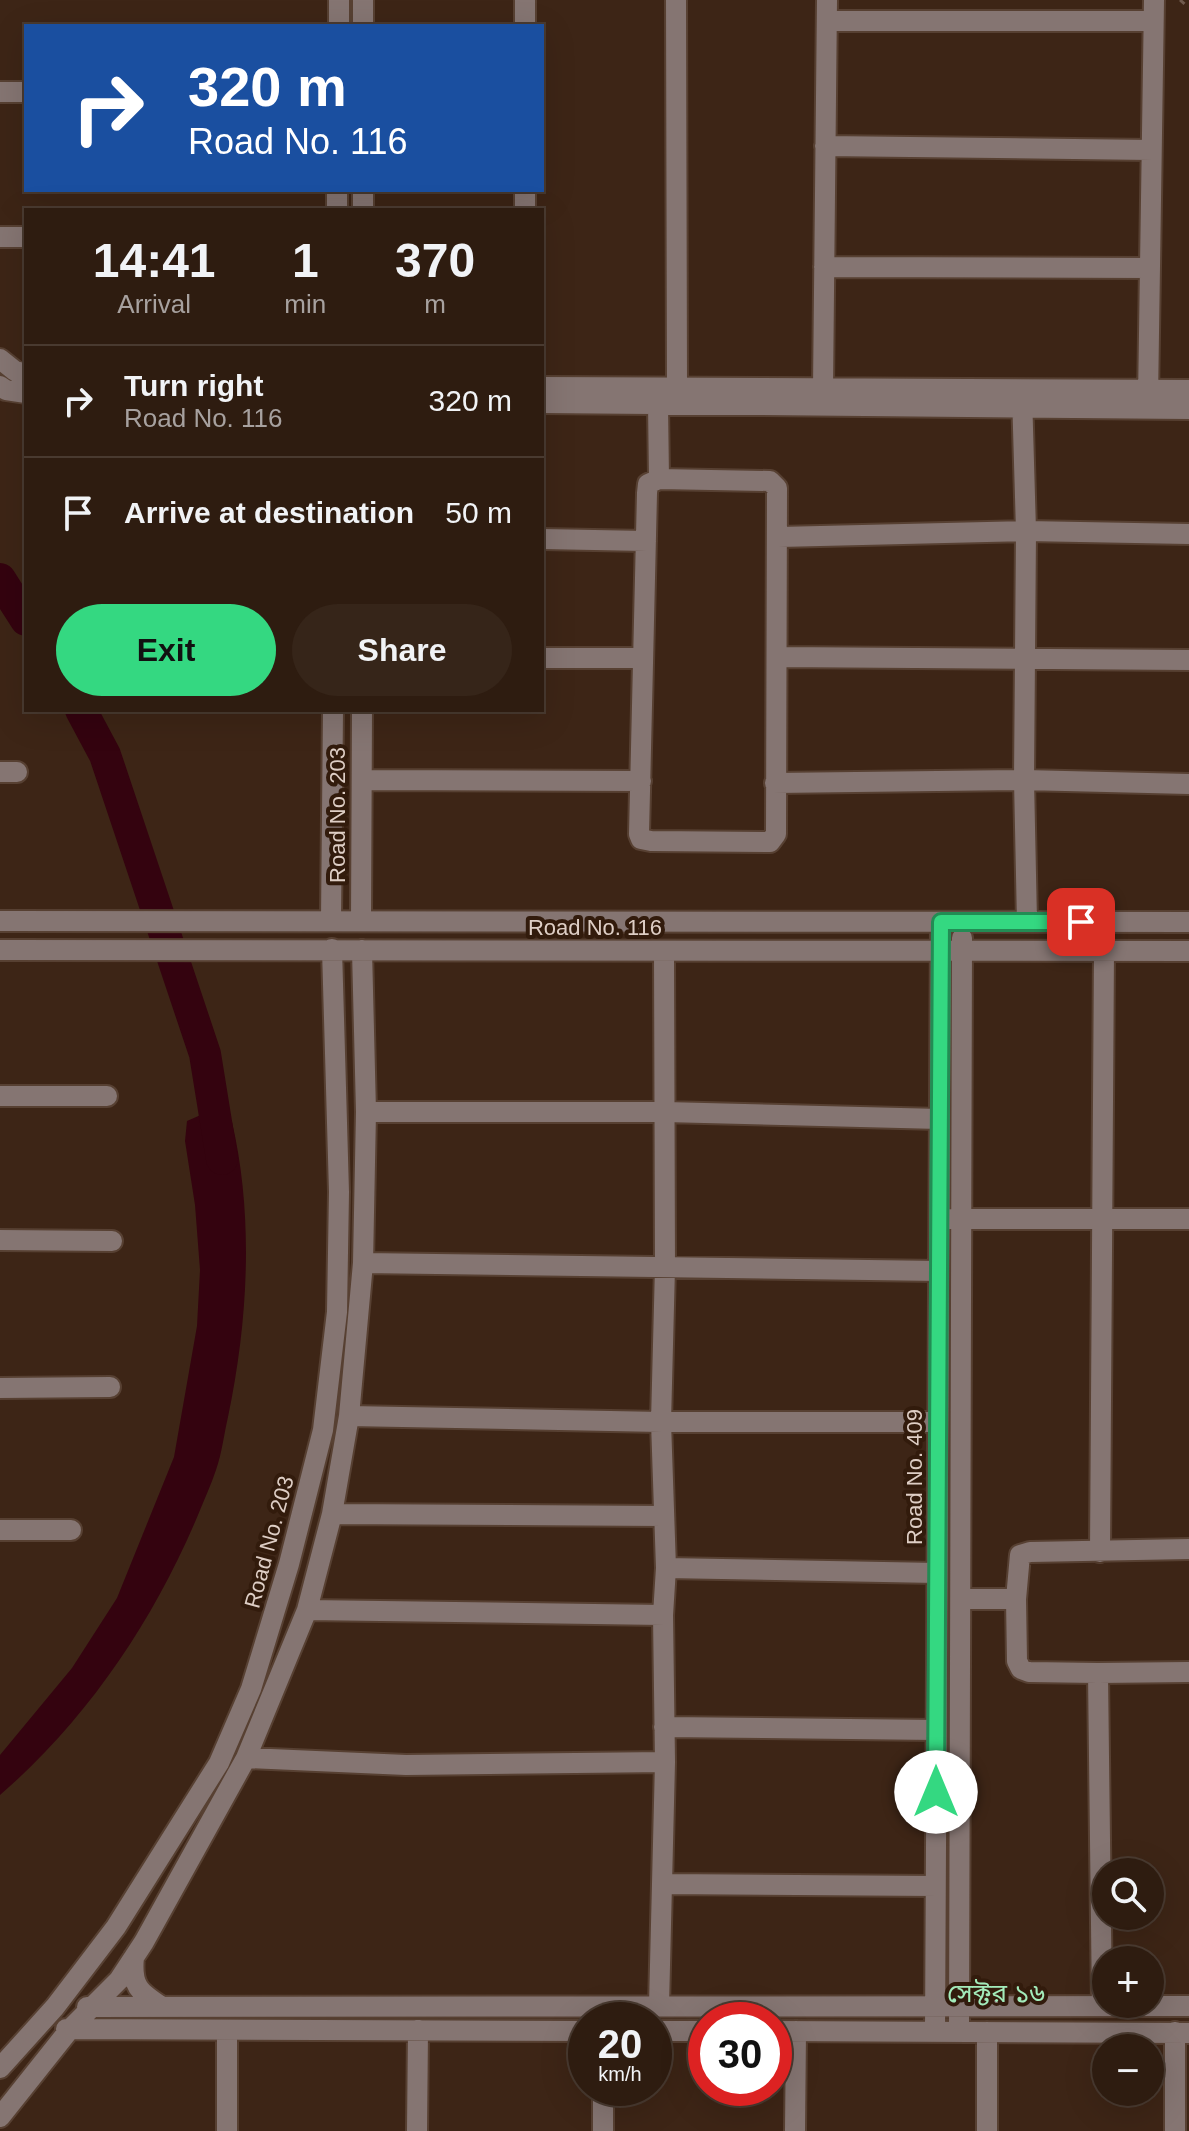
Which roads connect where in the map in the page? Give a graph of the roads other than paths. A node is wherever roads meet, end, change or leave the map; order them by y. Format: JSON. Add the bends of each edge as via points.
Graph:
{"nodes":[{"id":1,"x":339,"y":0,"type":"edge"},
{"id":2,"x":363,"y":0,"type":"edge"},
{"id":3,"x":525,"y":0,"type":"edge"},
{"id":4,"x":676,"y":0,"type":"edge"},
{"id":5,"x":1154,"y":0,"type":"edge"},
{"id":6,"x":827,"y":10,"type":"edge"},
{"id":7,"x":1153,"y":21,"type":"junction"},
{"id":8,"x":339,"y":24,"type":"edge"},
{"id":9,"x":363,"y":24,"type":"edge"},
{"id":10,"x":525,"y":24,"type":"edge"},
{"id":11,"x":0,"y":92,"type":"edge"},
{"id":12,"x":24,"y":92,"type":"edge"},
{"id":13,"x":825,"y":146,"type":"junction"},
{"id":14,"x":1151,"y":150,"type":"junction"},
{"id":15,"x":0,"y":237,"type":"edge"},
{"id":16,"x":24,"y":237,"type":"edge"},
{"id":17,"x":824,"y":267,"type":"junction"},
{"id":18,"x":1150,"y":268,"type":"junction"},
{"id":19,"x":0,"y":359,"type":"edge"},
{"id":20,"x":24,"y":373,"type":"edge"},
{"id":21,"x":0,"y":386,"type":"edge"},
{"id":22,"x":544,"y":387,"type":"edge"},
{"id":23,"x":677,"y":388,"type":"junction"},
{"id":24,"x":823,"y":389,"type":"junction"},
{"id":25,"x":1189,"y":390,"type":"edge"},
{"id":26,"x":24,"y":393,"type":"edge"},
{"id":27,"x":1022,"y":398,"type":"junction"},
{"id":28,"x":1148,"y":399,"type":"junction"},
{"id":29,"x":544,"y":403,"type":"edge"},
{"id":30,"x":658,"y":404,"type":"junction"},
{"id":31,"x":1189,"y":409,"type":"edge"},
{"id":32,"x":659,"y":479,"type":"junction"},
{"id":33,"x":1026,"y":531,"type":"junction"},
{"id":34,"x":1189,"y":534,"type":"edge"},
{"id":35,"x":779,"y":537,"type":"junction"},
{"id":36,"x":544,"y":539,"type":"edge"},
{"id":37,"x":646,"y":541,"type":"junction"},
{"id":38,"x":778,"y":657,"type":"junction"},
{"id":39,"x":544,"y":658,"type":"edge"},
{"id":40,"x":643,"y":658,"type":"junction"},
{"id":41,"x":1024,"y":659,"type":"junction"},
{"id":42,"x":1189,"y":660,"type":"edge"},
{"id":43,"x":333,"y":712,"type":"edge"},
{"id":44,"x":362,"y":712,"type":"edge"},
{"id":45,"x":362,"y":780,"type":"junction"},
{"id":46,"x":1024,"y":780,"type":"junction"},
{"id":47,"x":641,"y":781,"type":"junction"},
{"id":48,"x":775,"y":783,"type":"junction"},
{"id":49,"x":1189,"y":784,"type":"edge"},
{"id":50,"x":0,"y":921,"type":"edge"},
{"id":51,"x":331,"y":921,"type":"junction"},
{"id":52,"x":361,"y":921,"type":"junction"},
{"id":53,"x":941,"y":922,"type":"junction"},
{"id":54,"x":962,"y":922,"type":"junction"},
{"id":55,"x":1027,"y":922,"type":"junction"},
{"id":56,"x":1189,"y":922,"type":"edge"},
{"id":57,"x":332,"y":949,"type":"junction"},
{"id":58,"x":0,"y":950,"type":"edge"},
{"id":59,"x":362,"y":950,"type":"junction"},
{"id":60,"x":664,"y":951,"type":"junction"},
{"id":61,"x":941,"y":951,"type":"junction"},
{"id":62,"x":962,"y":951,"type":"junction"},
{"id":63,"x":1104,"y":951,"type":"junction"},
{"id":64,"x":1189,"y":951,"type":"edge"},
{"id":65,"x":0,"y":1096,"type":"edge"},
{"id":66,"x":107,"y":1096,"type":"dead end"},
{"id":67,"x":366,"y":1112,"type":"junction"},
{"id":68,"x":665,"y":1112,"type":"junction"},
{"id":69,"x":940,"y":1119,"type":"junction"},
{"id":70,"x":940,"y":1219,"type":"junction"},
{"id":71,"x":962,"y":1219,"type":"junction"},
{"id":72,"x":1103,"y":1219,"type":"junction"},
{"id":73,"x":1189,"y":1219,"type":"edge"},
{"id":74,"x":0,"y":1240,"type":"edge"},
{"id":75,"x":112,"y":1241,"type":"dead end"},
{"id":76,"x":363,"y":1263,"type":"junction"},
{"id":77,"x":665,"y":1267,"type":"junction"},
{"id":78,"x":939,"y":1271,"type":"junction"},
{"id":79,"x":110,"y":1387,"type":"dead end"},
{"id":80,"x":0,"y":1388,"type":"edge"},
{"id":81,"x":349,"y":1416,"type":"junction"},
{"id":82,"x":661,"y":1422,"type":"junction"},
{"id":83,"x":938,"y":1422,"type":"junction"},
{"id":84,"x":332,"y":1514,"type":"junction"},
{"id":85,"x":664,"y":1516,"type":"junction"},
{"id":86,"x":0,"y":1530,"type":"edge"},
{"id":87,"x":71,"y":1530,"type":"dead end"},
{"id":88,"x":1189,"y":1549,"type":"edge"},
{"id":89,"x":1100,"y":1552,"type":"junction"},
{"id":90,"x":666,"y":1568,"type":"junction"},
{"id":91,"x":937,"y":1573,"type":"junction"},
{"id":92,"x":961,"y":1599,"type":"junction"},
{"id":93,"x":1016,"y":1599,"type":"junction"},
{"id":94,"x":307,"y":1610,"type":"junction"},
{"id":95,"x":663,"y":1615,"type":"junction"},
{"id":96,"x":1189,"y":1672,"type":"edge"},
{"id":97,"x":1098,"y":1673,"type":"junction"},
{"id":98,"x":664,"y":1727,"type":"junction"},
{"id":99,"x":936,"y":1730,"type":"junction"},
{"id":100,"x":246,"y":1758,"type":"junction"},
{"id":101,"x":665,"y":1762,"type":"junction"},
{"id":102,"x":662,"y":1884,"type":"junction"},
{"id":103,"x":935,"y":1886,"type":"junction"},
{"id":104,"x":1101,"y":1946,"type":"edge"},
{"id":105,"x":134,"y":1957,"type":"junction"},
{"id":106,"x":659,"y":2002,"type":"edge"},
{"id":107,"x":568,"y":2006,"type":"edge"},
{"id":108,"x":672,"y":2006,"type":"edge"},
{"id":109,"x":935,"y":2006,"type":"junction"},
{"id":110,"x":959,"y":2006,"type":"junction"},
{"id":111,"x":1092,"y":2006,"type":"edge"},
{"id":112,"x":1164,"y":2006,"type":"edge"},
{"id":113,"x":1189,"y":2006,"type":"edge"},
{"id":114,"x":55,"y":2007,"type":"junction"},
{"id":115,"x":94,"y":2007,"type":"junction"},
{"id":116,"x":162,"y":2007,"type":"junction"},
{"id":117,"x":36,"y":2029,"type":"junction"},
{"id":118,"x":70,"y":2029,"type":"junction"},
{"id":119,"x":227,"y":2030,"type":"junction"},
{"id":120,"x":418,"y":2030,"type":"junction"},
{"id":121,"x":568,"y":2031,"type":"edge"},
{"id":122,"x":792,"y":2031,"type":"edge"},
{"id":123,"x":796,"y":2031,"type":"junction"},
{"id":124,"x":935,"y":2032,"type":"junction"},
{"id":125,"x":959,"y":2032,"type":"junction"},
{"id":126,"x":987,"y":2032,"type":"junction"},
{"id":127,"x":1182,"y":2032,"type":"edge"},
{"id":128,"x":0,"y":2068,"type":"edge"},
{"id":129,"x":603,"y":2106,"type":"edge"},
{"id":130,"x":0,"y":2117,"type":"edge"},
{"id":131,"x":227,"y":2131,"type":"edge"},
{"id":132,"x":417,"y":2131,"type":"edge"},
{"id":133,"x":603,"y":2131,"type":"edge"},
{"id":134,"x":795,"y":2131,"type":"edge"},
{"id":135,"x":987,"y":2131,"type":"edge"},
{"id":136,"x":1175,"y":2131,"type":"edge"}],
"edges":[{"from":1,"to":8,"type":"street"},
{"from":2,"to":9,"type":"street"},
{"from":3,"to":10,"type":"street"},
{"from":4,"to":23,"type":"street"},
{"from":5,"to":7,"type":"street"},
{"from":6,"to":7,"type":"street"},
{"from":6,"to":13,"type":"street"},
{"from":7,"to":14,"type":"street"},
{"from":11,"to":12,"type":"street"},
{"from":13,"to":14,"type":"street"},
{"from":13,"to":17,"type":"street"},
{"from":14,"to":18,"type":"street"},
{"from":15,"to":16,"type":"street"},
{"from":17,"to":18,"type":"street"},
{"from":17,"to":24,"type":"street"},
{"from":18,"to":28,"type":"street"},
{"from":19,"to":20,"type":"street"},
{"from":21,"to":26,"type":"street"},
{"from":22,"to":23,"type":"street"},
{"from":23,"to":24,"type":"street"},
{"from":24,"to":27,"type":"street"},
{"from":25,"to":28,"type":"street"},
{"from":27,"to":28,"type":"street"},
{"from":27,"to":30,"type":"street"},
{"from":27,"to":33,"type":"street"},
{"from":28,"to":31,"type":"street"},
{"from":29,"to":30,"type":"street"},
{"from":30,"to":32,"type":"street"},
{"from":32,"to":35,"type":"street","via":[[775,483]]},
{"from":32,"to":37,"type":"street","via":[[648,484]]},
{"from":33,"to":34,"type":"street"},
{"from":33,"to":35,"type":"street"},
{"from":33,"to":41,"type":"street"},
{"from":35,"to":38,"type":"street"},
{"from":36,"to":37,"type":"street"},
{"from":37,"to":40,"type":"street"},
{"from":38,"to":41,"type":"street"},
{"from":38,"to":48,"type":"street"},
{"from":39,"to":40,"type":"street"},
{"from":40,"to":47,"type":"street"},
{"from":41,"to":42,"type":"street"},
{"from":41,"to":46,"type":"street"},
{"from":43,"to":51,"type":"street","name":"Road No. 203"},
{"from":44,"to":45,"type":"street","name":"Road No. 203"},
{"from":45,"to":47,"type":"street"},
{"from":45,"to":52,"type":"street","name":"Road No. 203"},
{"from":46,"to":48,"type":"street"},
{"from":46,"to":49,"type":"street"},
{"from":46,"to":55,"type":"street"},
{"from":47,"to":48,"type":"street","via":[[639,834],[651,841],[770,842],[776,834]]},
{"from":50,"to":51,"type":"street","name":"Road No. 116"},
{"from":51,"to":52,"type":"street","name":"Road No. 116"},
{"from":52,"to":53,"type":"street","name":"Road No. 116"},
{"from":53,"to":54,"type":"street","name":"Road No. 116"},
{"from":53,"to":61,"type":"street","name":"Road No. 409"},
{"from":54,"to":55,"type":"street","name":"Road No. 116"},
{"from":54,"to":62,"type":"street"},
{"from":55,"to":56,"type":"street","name":"Road No. 116"},
{"from":57,"to":58,"type":"street","name":"Road No. 116"},
{"from":57,"to":59,"type":"street","name":"Road No. 116"},
{"from":57,"to":114,"type":"street","name":"Road No. 203","via":[[337,1312],[323,1430],[289,1564],[251,1689],[219,1763],[116,1927]]},
{"from":59,"to":60,"type":"street","name":"Road No. 116"},
{"from":59,"to":67,"type":"street"},
{"from":60,"to":61,"type":"street","name":"Road No. 116"},
{"from":60,"to":68,"type":"street"},
{"from":61,"to":62,"type":"street","name":"Road No. 116"},
{"from":61,"to":69,"type":"street","name":"Road No. 409"},
{"from":62,"to":63,"type":"street","name":"Road No. 116"},
{"from":62,"to":71,"type":"street"},
{"from":63,"to":64,"type":"street","name":"Road No. 116"},
{"from":63,"to":72,"type":"street"},
{"from":65,"to":66,"type":"street"},
{"from":67,"to":68,"type":"street"},
{"from":67,"to":76,"type":"street"},
{"from":68,"to":69,"type":"street"},
{"from":68,"to":77,"type":"street"},
{"from":69,"to":70,"type":"street","name":"Road No. 409"},
{"from":70,"to":71,"type":"street"},
{"from":70,"to":78,"type":"street","name":"Road No. 409"},
{"from":71,"to":72,"type":"street"},
{"from":71,"to":92,"type":"street"},
{"from":72,"to":73,"type":"street"},
{"from":72,"to":89,"type":"street"},
{"from":74,"to":75,"type":"street"},
{"from":76,"to":77,"type":"street"},
{"from":76,"to":81,"type":"street"},
{"from":77,"to":78,"type":"street"},
{"from":77,"to":82,"type":"street"},
{"from":78,"to":83,"type":"street","name":"Road No. 409"},
{"from":79,"to":80,"type":"street"},
{"from":81,"to":82,"type":"street"},
{"from":81,"to":84,"type":"street"},
{"from":82,"to":83,"type":"street"},
{"from":82,"to":85,"type":"street"},
{"from":83,"to":91,"type":"street","name":"Road No. 409"},
{"from":84,"to":85,"type":"street"},
{"from":84,"to":94,"type":"street"},
{"from":85,"to":90,"type":"street"},
{"from":86,"to":87,"type":"street"},
{"from":88,"to":89,"type":"street"},
{"from":89,"to":93,"type":"street","via":[[1020,1555]]},
{"from":90,"to":91,"type":"street"},
{"from":90,"to":95,"type":"street"},
{"from":91,"to":99,"type":"street","name":"Road No. 409"},
{"from":92,"to":93,"type":"street"},
{"from":92,"to":110,"type":"street"},
{"from":93,"to":97,"type":"street","via":[[1021,1669]]},
{"from":94,"to":95,"type":"street"},
{"from":94,"to":100,"type":"street"},
{"from":95,"to":98,"type":"street"},
{"from":96,"to":97,"type":"street"},
{"from":97,"to":104,"type":"street"},
{"from":98,"to":99,"type":"street"},
{"from":98,"to":101,"type":"street"},
{"from":99,"to":103,"type":"street","name":"Road No. 409"},
{"from":100,"to":101,"type":"street","via":[[406,1765]]},
{"from":100,"to":105,"type":"street"},
{"from":101,"to":102,"type":"street"},
{"from":102,"to":103,"type":"street"},
{"from":102,"to":106,"type":"street"},
{"from":103,"to":109,"type":"street","name":"Road No. 409"},
{"from":105,"to":115,"type":"street"},
{"from":105,"to":116,"type":"street","via":[[137,1988]]},
{"from":107,"to":116,"type":"street"},
{"from":108,"to":109,"type":"street"},
{"from":109,"to":110,"type":"street"},
{"from":109,"to":124,"type":"street","name":"Road No. 409"},
{"from":110,"to":111,"type":"street"},
{"from":110,"to":125,"type":"street"},
{"from":112,"to":113,"type":"street"},
{"from":114,"to":115,"type":"street"},
{"from":114,"to":117,"type":"street","name":"Road No. 203"},
{"from":115,"to":116,"type":"street"},
{"from":115,"to":118,"type":"street"},
{"from":117,"to":118,"type":"street"},
{"from":117,"to":128,"type":"street","name":"Road No. 203"},
{"from":118,"to":119,"type":"street"},
{"from":118,"to":130,"type":"street"},
{"from":119,"to":120,"type":"street"},
{"from":119,"to":131,"type":"street"},
{"from":120,"to":121,"type":"street"},
{"from":120,"to":132,"type":"street"},
{"from":122,"to":123,"type":"street"},
{"from":123,"to":124,"type":"street"},
{"from":123,"to":134,"type":"street"},
{"from":124,"to":125,"type":"street"},
{"from":125,"to":126,"type":"street"},
{"from":126,"to":127,"type":"street"},
{"from":126,"to":135,"type":"street"},
{"from":127,"to":136,"type":"street"},
{"from":129,"to":133,"type":"street"}]}
